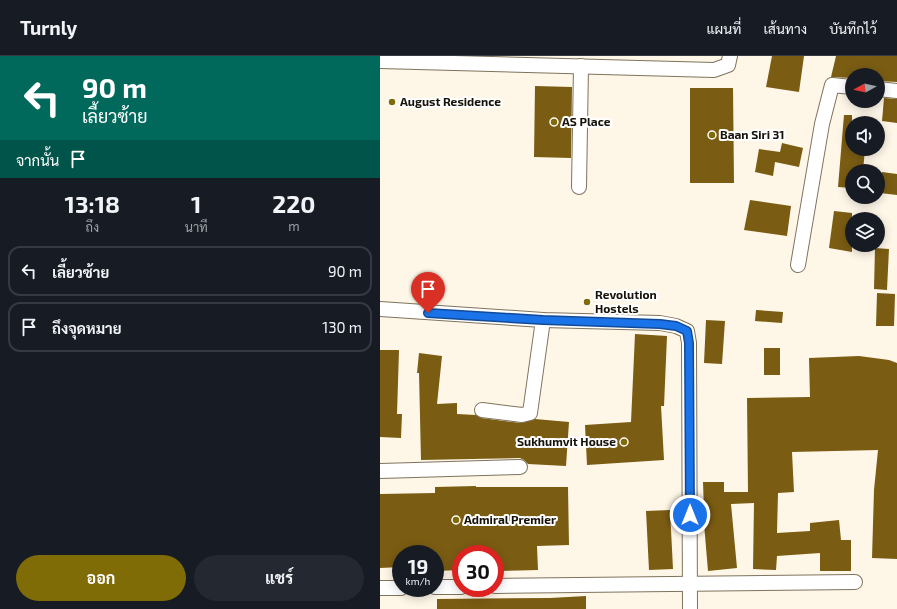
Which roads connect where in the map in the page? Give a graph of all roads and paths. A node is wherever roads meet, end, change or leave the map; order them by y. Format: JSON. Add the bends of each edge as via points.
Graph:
{"nodes":[{"id":1,"x":730,"y":56,"type":"edge"},
{"id":2,"x":380,"y":61,"type":"edge"},
{"id":3,"x":581,"y":66,"type":"junction"},
{"id":4,"x":845,"y":86,"type":"edge"},
{"id":5,"x":885,"y":90,"type":"edge"},
{"id":6,"x":897,"y":91,"type":"edge"},
{"id":7,"x":579,"y":187,"type":"dead end"},
{"id":8,"x":798,"y":266,"type":"dead end"},
{"id":9,"x":380,"y":309,"type":"edge"},
{"id":10,"x":543,"y":320,"type":"junction"},
{"id":11,"x":482,"y":410,"type":"dead end"},
{"id":12,"x":520,"y":467,"type":"dead end"},
{"id":13,"x":380,"y":471,"type":"edge"},
{"id":14,"x":855,"y":582,"type":"dead end"},
{"id":15,"x":690,"y":583,"type":"junction"},
{"id":16,"x":504,"y":586,"type":"edge"},
{"id":17,"x":380,"y":588,"type":"edge"},
{"id":18,"x":392,"y":588,"type":"edge"},
{"id":19,"x":690,"y":609,"type":"edge"}],
"edges":[{"from":1,"to":3,"type":"street","via":[[728,65],[714,70]]},
{"from":2,"to":3,"type":"street"},
{"from":3,"to":7,"type":"street"},
{"from":4,"to":8,"type":"street","via":[[832,85],[822,124]]},
{"from":5,"to":6,"type":"street"},
{"from":9,"to":10,"type":"street"},
{"from":10,"to":11,"type":"street","via":[[530,413],[522,416]]},
{"from":10,"to":15,"type":"street","via":[[660,324],[676,326],[687,331]]},
{"from":12,"to":13,"type":"street"},
{"from":14,"to":15,"type":"street"},
{"from":15,"to":16,"type":"street"},
{"from":15,"to":19,"type":"street"},
{"from":17,"to":18,"type":"street"}]}
